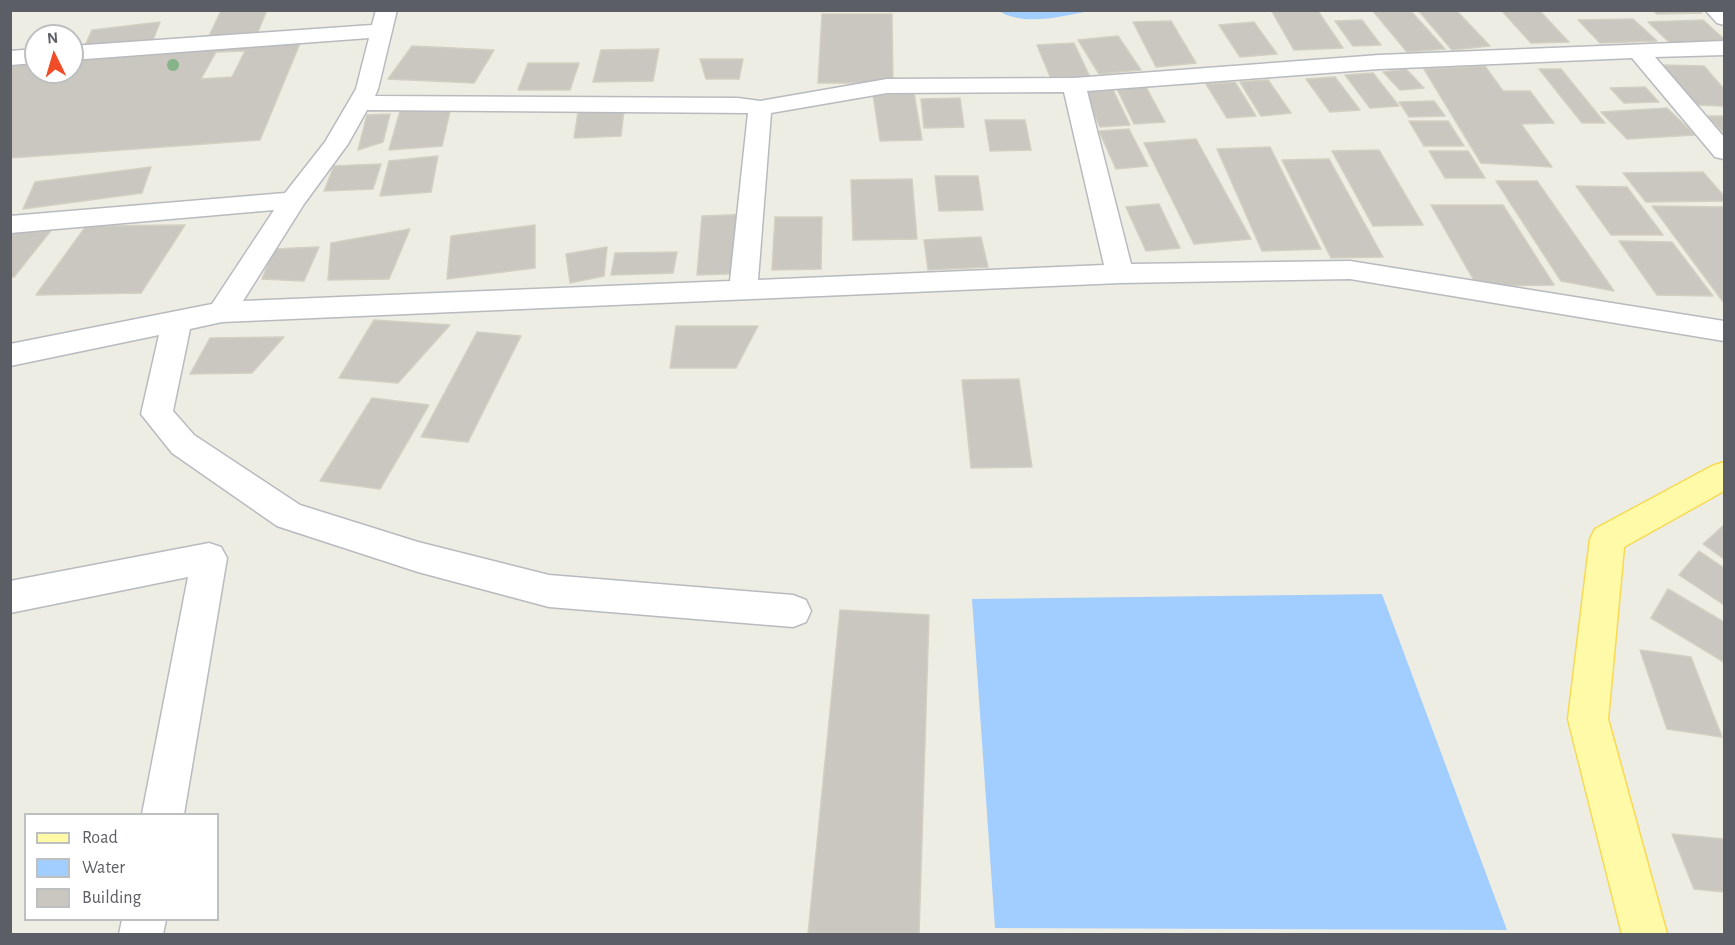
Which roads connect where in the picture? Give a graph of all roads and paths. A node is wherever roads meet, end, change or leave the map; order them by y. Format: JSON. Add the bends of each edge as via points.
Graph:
{"nodes":[{"id":1,"x":1715,"y":10,"type":"edge"},
{"id":2,"x":1725,"y":19,"type":"edge"},
{"id":3,"x":385,"y":21,"type":"edge"},
{"id":4,"x":1725,"y":48,"type":"edge"},
{"id":5,"x":1638,"y":51,"type":"junction"},
{"id":6,"x":84,"y":52,"type":"edge"},
{"id":7,"x":1074,"y":85,"type":"junction"},
{"id":8,"x":360,"y":103,"type":"junction"},
{"id":9,"x":760,"y":108,"type":"junction"},
{"id":10,"x":1725,"y":152,"type":"edge"},
{"id":11,"x":293,"y":200,"type":"junction"},
{"id":12,"x":10,"y":225,"type":"edge"},
{"id":13,"x":1120,"y":274,"type":"junction"},
{"id":14,"x":743,"y":288,"type":"junction"},
{"id":15,"x":222,"y":312,"type":"junction"},
{"id":16,"x":177,"y":321,"type":"junction"},
{"id":17,"x":1725,"y":331,"type":"edge"},
{"id":18,"x":10,"y":355,"type":"edge"},
{"id":19,"x":1725,"y":475,"type":"edge"},
{"id":20,"x":10,"y":597,"type":"edge"},
{"id":21,"x":793,"y":611,"type":"dead end"},
{"id":22,"x":163,"y":813,"type":"edge"},
{"id":23,"x":1644,"y":934,"type":"edge"}],
"edges":[{"from":1,"to":2,"type":"street"},
{"from":3,"to":6,"type":"street"},
{"from":3,"to":8,"type":"street"},
{"from":4,"to":5,"type":"street"},
{"from":5,"to":7,"type":"street","via":[[1379,62]]},
{"from":5,"to":10,"type":"street"},
{"from":7,"to":9,"type":"street","via":[[886,86]]},
{"from":7,"to":13,"type":"street"},
{"from":8,"to":9,"type":"street","via":[[727,104]]},
{"from":8,"to":11,"type":"street","via":[[336,144]]},
{"from":9,"to":14,"type":"street"},
{"from":11,"to":12,"type":"street"},
{"from":11,"to":15,"type":"street"},
{"from":13,"to":14,"type":"street"},
{"from":13,"to":17,"type":"street","via":[[1350,270]]},
{"from":14,"to":15,"type":"street"},
{"from":15,"to":16,"type":"street"},
{"from":16,"to":18,"type":"street"},
{"from":16,"to":21,"type":"street","via":[[158,414],[183,444],[289,516],[418,557],[549,591]]},
{"from":19,"to":23,"type":"main road","via":[[1608,538],[1588,719]]},
{"from":20,"to":22,"type":"street","via":[[209,558]]}]}
